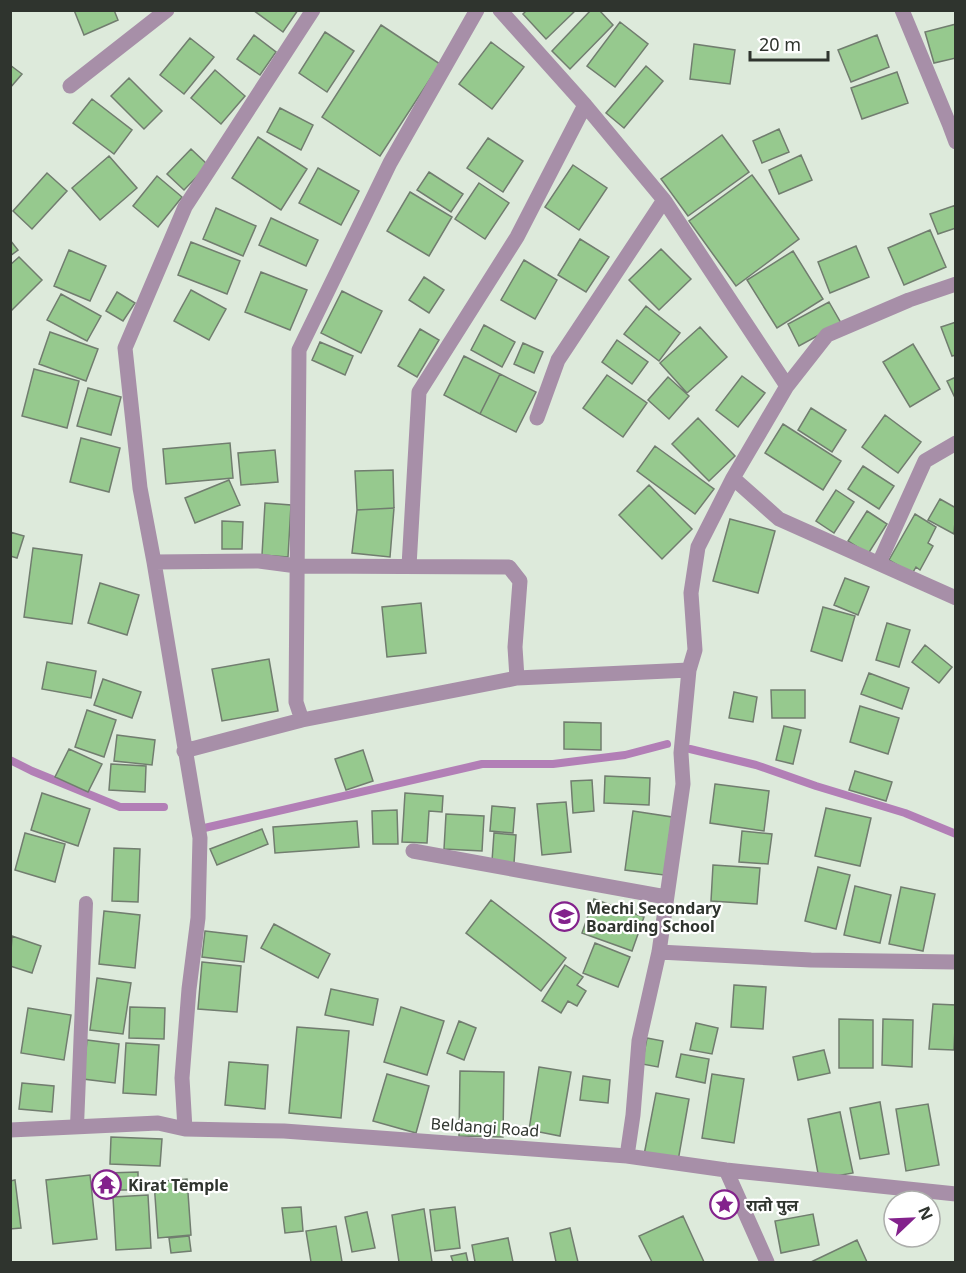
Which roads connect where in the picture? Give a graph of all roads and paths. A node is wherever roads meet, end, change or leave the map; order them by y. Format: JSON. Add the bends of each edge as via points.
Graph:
{"nodes":[{"id":1,"x":167,"y":10,"type":"edge"},
{"id":2,"x":313,"y":10,"type":"edge"},
{"id":3,"x":477,"y":10,"type":"edge"},
{"id":4,"x":500,"y":10,"type":"edge"},
{"id":5,"x":902,"y":10,"type":"edge"},
{"id":6,"x":70,"y":86,"type":"dead end"},
{"id":7,"x":585,"y":105,"type":"junction"},
{"id":8,"x":953,"y":125,"type":"edge"},
{"id":9,"x":956,"y":142,"type":"edge"},
{"id":10,"x":664,"y":200,"type":"junction"},
{"id":11,"x":956,"y":284,"type":"edge"},
{"id":12,"x":787,"y":386,"type":"junction"},
{"id":13,"x":537,"y":418,"type":"dead end"},
{"id":14,"x":956,"y":443,"type":"edge"},
{"id":15,"x":733,"y":478,"type":"junction"},
{"id":16,"x":154,"y":562,"type":"junction"},
{"id":17,"x":879,"y":563,"type":"junction"},
{"id":18,"x":297,"y":566,"type":"junction"},
{"id":19,"x":409,"y":566,"type":"junction"},
{"id":20,"x":956,"y":598,"type":"edge"},
{"id":21,"x":689,"y":670,"type":"junction"},
{"id":22,"x":517,"y":678,"type":"junction"},
{"id":23,"x":302,"y":720,"type":"junction"},
{"id":24,"x":184,"y":751,"type":"junction"},
{"id":25,"x":413,"y":851,"type":"dead end"},
{"id":26,"x":666,"y":897,"type":"junction"},
{"id":27,"x":86,"y":903,"type":"dead end"},
{"id":28,"x":659,"y":952,"type":"junction"},
{"id":29,"x":956,"y":962,"type":"edge"},
{"id":30,"x":77,"y":1126,"type":"junction"},
{"id":31,"x":185,"y":1129,"type":"junction"},
{"id":32,"x":10,"y":1130,"type":"edge"},
{"id":33,"x":627,"y":1156,"type":"junction"},
{"id":34,"x":726,"y":1170,"type":"junction"},
{"id":35,"x":956,"y":1194,"type":"edge"},
{"id":36,"x":766,"y":1263,"type":"edge"}],
"edges":[{"from":1,"to":6,"type":"street"},
{"from":2,"to":16,"type":"street","via":[[185,207],[125,348],[140,488]]},
{"from":3,"to":18,"type":"street","via":[[390,163],[299,350]]},
{"from":4,"to":7,"type":"street"},
{"from":5,"to":8,"type":"street"},
{"from":7,"to":10,"type":"street"},
{"from":7,"to":19,"type":"street","via":[[517,237],[419,392]]},
{"from":8,"to":9,"type":"street"},
{"from":10,"to":12,"type":"street"},
{"from":10,"to":13,"type":"street","via":[[558,360]]},
{"from":11,"to":12,"type":"street","via":[[826,335]]},
{"from":12,"to":15,"type":"street"},
{"from":14,"to":17,"type":"street","via":[[925,461]]},
{"from":15,"to":17,"type":"street","via":[[778,519]]},
{"from":15,"to":21,"type":"street","via":[[698,547],[691,593],[695,650]]},
{"from":16,"to":18,"type":"street","via":[[259,561]]},
{"from":16,"to":24,"type":"street"},
{"from":17,"to":20,"type":"street"},
{"from":18,"to":19,"type":"street"},
{"from":18,"to":23,"type":"street","via":[[296,702]]},
{"from":19,"to":22,"type":"street","via":[[509,567],[520,581]]},
{"from":21,"to":22,"type":"street"},
{"from":21,"to":26,"type":"street","via":[[681,753],[683,784]]},
{"from":22,"to":23,"type":"street"},
{"from":23,"to":24,"type":"street"},
{"from":24,"to":31,"type":"street","via":[[200,838],[198,918],[182,1078]]},
{"from":25,"to":26,"type":"street"},
{"from":26,"to":28,"type":"street"},
{"from":27,"to":30,"type":"lane"},
{"from":28,"to":29,"type":"street"},
{"from":28,"to":33,"type":"street","via":[[639,1041]]},
{"from":30,"to":31,"type":"street","name":"Beldangi Road","via":[[158,1123]]},
{"from":30,"to":32,"type":"street","name":"Beldangi Road"},
{"from":31,"to":33,"type":"street","name":"Beldangi Road","via":[[284,1131]]},
{"from":33,"to":34,"type":"street","name":"Beldangi Road"},
{"from":34,"to":35,"type":"street","name":"Beldangi Road"},
{"from":34,"to":36,"type":"street"}]}
